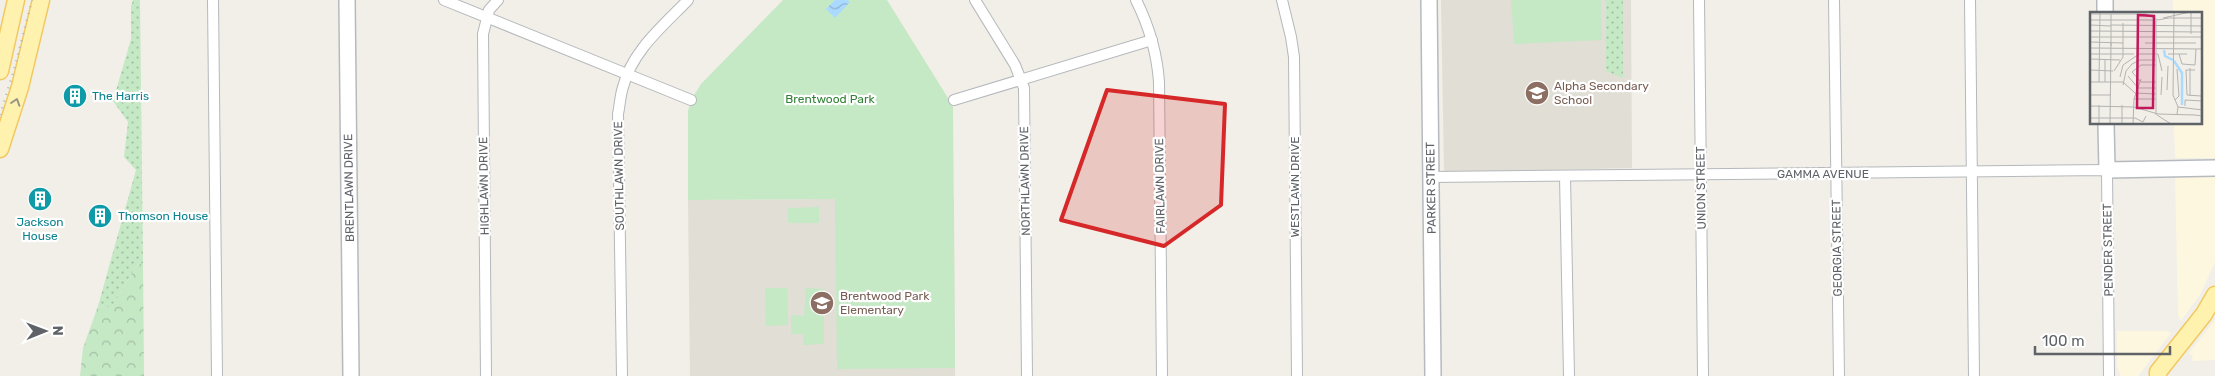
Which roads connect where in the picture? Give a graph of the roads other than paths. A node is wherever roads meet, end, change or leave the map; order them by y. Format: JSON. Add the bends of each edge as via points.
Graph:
{"nodes":[{"id":1,"x":16,"y":0,"type":"edge"},
{"id":2,"x":41,"y":0,"type":"edge"},
{"id":3,"x":213,"y":0,"type":"edge"},
{"id":4,"x":347,"y":0,"type":"edge"},
{"id":5,"x":444,"y":0,"type":"edge"},
{"id":6,"x":498,"y":0,"type":"edge"},
{"id":7,"x":688,"y":0,"type":"edge"},
{"id":8,"x":975,"y":0,"type":"edge"},
{"id":9,"x":1136,"y":0,"type":"edge"},
{"id":10,"x":1282,"y":0,"type":"edge"},
{"id":11,"x":1429,"y":0,"type":"edge"},
{"id":12,"x":1699,"y":0,"type":"edge"},
{"id":13,"x":1834,"y":0,"type":"edge"},
{"id":14,"x":1970,"y":0,"type":"edge"},
{"id":15,"x":486,"y":17,"type":"junction"},
{"id":16,"x":1152,"y":40,"type":"junction"},
{"id":17,"x":0,"y":71,"type":"edge"},
{"id":18,"x":627,"y":74,"type":"junction"},
{"id":19,"x":1021,"y":80,"type":"junction"},
{"id":20,"x":691,"y":100,"type":"dead end"},
{"id":21,"x":954,"y":100,"type":"dead end"},
{"id":22,"x":2106,"y":125,"type":"edge"},
{"id":23,"x":0,"y":149,"type":"edge"},
{"id":24,"x":2215,"y":168,"type":"edge"},
{"id":25,"x":2107,"y":170,"type":"junction"},
{"id":26,"x":1972,"y":173,"type":"junction"},
{"id":27,"x":1701,"y":174,"type":"junction"},
{"id":28,"x":1836,"y":174,"type":"junction"},
{"id":29,"x":1565,"y":176,"type":"junction"},
{"id":30,"x":1431,"y":177,"type":"junction"},
{"id":31,"x":2215,"y":295,"type":"edge"},
{"id":32,"x":2154,"y":375,"type":"edge"},
{"id":33,"x":217,"y":376,"type":"edge"},
{"id":34,"x":351,"y":376,"type":"edge"},
{"id":35,"x":486,"y":376,"type":"edge"},
{"id":36,"x":622,"y":376,"type":"edge"},
{"id":37,"x":1027,"y":376,"type":"edge"},
{"id":38,"x":1162,"y":376,"type":"edge"},
{"id":39,"x":1297,"y":376,"type":"edge"},
{"id":40,"x":1433,"y":376,"type":"edge"},
{"id":41,"x":1569,"y":376,"type":"edge"},
{"id":42,"x":1703,"y":376,"type":"edge"},
{"id":43,"x":1839,"y":376,"type":"edge"},
{"id":44,"x":1974,"y":376,"type":"edge"},
{"id":45,"x":2109,"y":376,"type":"edge"}],
"edges":[{"from":1,"to":17,"type":"main road"},
{"from":23,"to":2,"type":"main road","one_way":true,"via":[[20,87]]},
{"from":3,"to":33,"type":"street"},
{"from":4,"to":34,"type":"street","name":"BRENTLAWN DRIVE"},
{"from":5,"to":15,"type":"street"},
{"from":6,"to":15,"type":"street","name":"HIGHLAWN DRIVE"},
{"from":7,"to":18,"type":"street","name":"SOUTHLAWN DRIVE","via":[[647,41]]},
{"from":8,"to":19,"type":"street","name":"NORTHLAWN DRIVE"},
{"from":9,"to":16,"type":"street","name":"FAIRLAWN DRIVE"},
{"from":10,"to":39,"type":"street","name":"WESTLAWN DRIVE","via":[[1294,57]]},
{"from":11,"to":30,"type":"street","name":"PARKER STREET"},
{"from":12,"to":27,"type":"street","name":"UNION STREET"},
{"from":13,"to":28,"type":"street","name":"GEORGIA STREET"},
{"from":14,"to":26,"type":"street"},
{"from":15,"to":18,"type":"street"},
{"from":15,"to":35,"type":"street","name":"HIGHLAWN DRIVE","via":[[483,34]]},
{"from":16,"to":19,"type":"street"},
{"from":16,"to":38,"type":"street","name":"FAIRLAWN DRIVE","via":[[1159,82]]},
{"from":18,"to":20,"type":"street"},
{"from":18,"to":36,"type":"street","name":"SOUTHLAWN DRIVE","via":[[618,114]]},
{"from":19,"to":21,"type":"street"},
{"from":19,"to":37,"type":"street","name":"NORTHLAWN DRIVE","via":[[1024,88]]},
{"from":22,"to":25,"type":"street","name":"PENDER STREET"},
{"from":24,"to":25,"type":"street","name":"GAMMA AVENUE"},
{"from":25,"to":26,"type":"street","name":"GAMMA AVENUE"},
{"from":25,"to":45,"type":"street","name":"PENDER STREET"},
{"from":26,"to":28,"type":"street","name":"GAMMA AVENUE"},
{"from":26,"to":44,"type":"street"},
{"from":27,"to":28,"type":"street","name":"GAMMA AVENUE"},
{"from":27,"to":29,"type":"street","name":"GAMMA AVENUE"},
{"from":27,"to":42,"type":"street","name":"UNION STREET"},
{"from":28,"to":43,"type":"street","name":"GEORGIA STREET"},
{"from":29,"to":30,"type":"street","name":"GAMMA AVENUE"},
{"from":29,"to":41,"type":"street"},
{"from":30,"to":40,"type":"street","name":"PARKER STREET"},
{"from":31,"to":32,"type":"main road","via":[[2204,314]]}]}
